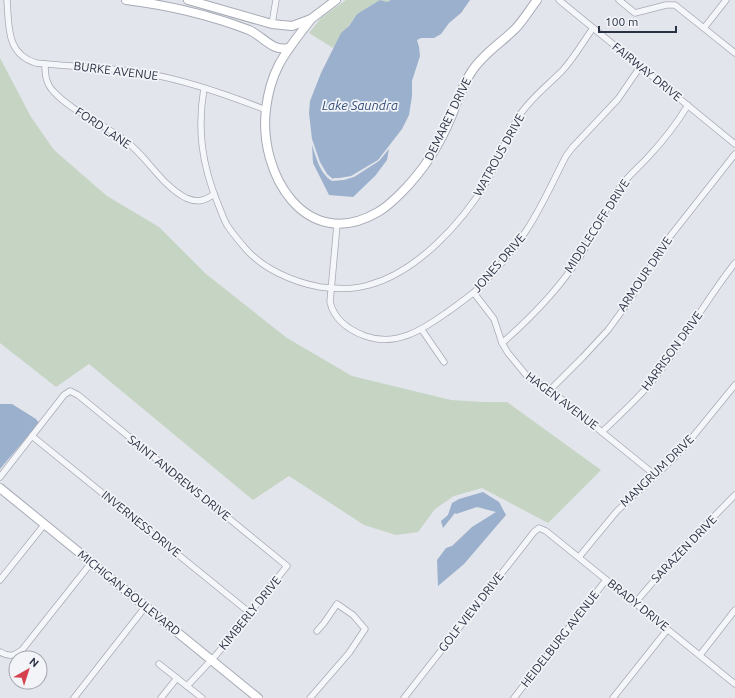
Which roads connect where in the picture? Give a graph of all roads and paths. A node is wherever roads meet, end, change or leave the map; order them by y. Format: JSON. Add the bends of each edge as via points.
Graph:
{"nodes":[{"id":1,"x":7,"y":0,"type":"edge"},
{"id":2,"x":126,"y":0,"type":"edge"},
{"id":3,"x":135,"y":0,"type":"edge"},
{"id":4,"x":188,"y":0,"type":"edge"},
{"id":5,"x":276,"y":0,"type":"edge"},
{"id":6,"x":336,"y":0,"type":"edge"},
{"id":7,"x":536,"y":0,"type":"edge"},
{"id":8,"x":559,"y":0,"type":"edge"},
{"id":9,"x":618,"y":0,"type":"edge"},
{"id":10,"x":726,"y":0,"type":"edge"},
{"id":11,"x":204,"y":2,"type":"edge"},
{"id":12,"x":202,"y":15,"type":"junction"},
{"id":13,"x":311,"y":19,"type":"junction"},
{"id":14,"x":272,"y":24,"type":"junction"},
{"id":15,"x":593,"y":28,"type":"junction"},
{"id":16,"x":704,"y":28,"type":"junction"},
{"id":17,"x":272,"y":46,"type":"junction"},
{"id":18,"x":289,"y":48,"type":"junction"},
{"id":19,"x":735,"y":53,"type":"edge"},
{"id":20,"x":280,"y":62,"type":"junction"},
{"id":21,"x":45,"y":64,"type":"junction"},
{"id":22,"x":640,"y":67,"type":"junction"},
{"id":23,"x":204,"y":88,"type":"junction"},
{"id":24,"x":688,"y":105,"type":"junction"},
{"id":25,"x":266,"y":110,"type":"junction"},
{"id":26,"x":735,"y":144,"type":"edge"},
{"id":27,"x":735,"y":154,"type":"edge"},
{"id":28,"x":214,"y":194,"type":"junction"},
{"id":29,"x":337,"y":225,"type":"junction"},
{"id":30,"x":735,"y":263,"type":"edge"},
{"id":31,"x":330,"y":288,"type":"junction"},
{"id":32,"x":474,"y":293,"type":"junction"},
{"id":33,"x":422,"y":330,"type":"junction"},
{"id":34,"x":502,"y":343,"type":"junction"},
{"id":35,"x":444,"y":362,"type":"dead end"},
{"id":36,"x":735,"y":385,"type":"edge"},
{"id":37,"x":550,"y":390,"type":"junction"},
{"id":38,"x":602,"y":432,"type":"junction"},
{"id":39,"x":32,"y":436,"type":"junction"},
{"id":40,"x":655,"y":475,"type":"junction"},
{"id":41,"x":0,"y":477,"type":"edge"},
{"id":42,"x":0,"y":488,"type":"edge"},
{"id":43,"x":735,"y":495,"type":"edge"},
{"id":44,"x":44,"y":525,"type":"junction"},
{"id":45,"x":539,"y":528,"type":"joint"},
{"id":46,"x":579,"y":557,"type":"junction"},
{"id":47,"x":91,"y":563,"type":"junction"},
{"id":48,"x":287,"y":566,"type":"joint"},
{"id":49,"x":0,"y":580,"type":"edge"},
{"id":50,"x":606,"y":580,"type":"junction"},
{"id":51,"x":635,"y":603,"type":"junction"},
{"id":52,"x":146,"y":606,"type":"junction"},
{"id":53,"x":735,"y":610,"type":"edge"},
{"id":54,"x":250,"y":613,"type":"junction"},
{"id":55,"x":667,"y":630,"type":"junction"},
{"id":56,"x":317,"y":631,"type":"dead end"},
{"id":57,"x":0,"y":652,"type":"edge"},
{"id":58,"x":700,"y":655,"type":"junction"},
{"id":59,"x":212,"y":660,"type":"junction"},
{"id":60,"x":159,"y":664,"type":"dead end"},
{"id":61,"x":177,"y":678,"type":"junction"},
{"id":62,"x":735,"y":684,"type":"edge"},
{"id":63,"x":187,"y":686,"type":"junction"},
{"id":64,"x":74,"y":698,"type":"edge"},
{"id":65,"x":161,"y":698,"type":"edge"},
{"id":66,"x":202,"y":698,"type":"edge"},
{"id":67,"x":258,"y":698,"type":"edge"},
{"id":68,"x":310,"y":698,"type":"edge"},
{"id":69,"x":404,"y":698,"type":"edge"},
{"id":70,"x":514,"y":698,"type":"edge"},
{"id":71,"x":613,"y":698,"type":"edge"}],
"edges":[{"from":1,"to":21,"type":"street","name":"BURKE AVENUE","via":[[10,33],[16,50],[29,61]]},
{"from":2,"to":3,"type":"street"},
{"from":3,"to":12,"type":"street"},
{"from":4,"to":11,"type":"street"},
{"from":5,"to":14,"type":"street"},
{"from":6,"to":13,"type":"street"},
{"from":7,"to":29,"type":"street","name":"DEMARET DRIVE","via":[[516,28],[472,70],[435,150],[414,180],[378,212],[361,220]]},
{"from":8,"to":15,"type":"street","name":"FAIRWAY DRIVE"},
{"from":9,"to":16,"type":"street","via":[[635,13],[673,4]]},
{"from":10,"to":16,"type":"street"},
{"from":11,"to":12,"type":"street"},
{"from":11,"to":14,"type":"street"},
{"from":12,"to":17,"type":"street","via":[[249,30]]},
{"from":13,"to":14,"type":"street","via":[[292,26]]},
{"from":13,"to":18,"type":"street","name":"DEMARET DRIVE"},
{"from":15,"to":22,"type":"street","name":"FAIRWAY DRIVE"},
{"from":15,"to":31,"type":"street","name":"WATROUS DRIVE","via":[[569,62],[528,104],[518,118],[482,189],[444,237],[407,267],[380,282],[347,289]]},
{"from":16,"to":19,"type":"street"},
{"from":17,"to":18,"type":"street"},
{"from":17,"to":20,"type":"street"},
{"from":18,"to":20,"type":"street","name":"DEMARET DRIVE"},
{"from":20,"to":25,"type":"street","name":"DEMARET DRIVE","via":[[273,76]]},
{"from":21,"to":23,"type":"street","name":"BURKE AVENUE","via":[[149,74]]},
{"from":21,"to":28,"type":"street","name":"FORD LANE","via":[[45,75],[53,91],[76,110],[126,141],[176,191],[186,198],[200,201]]},
{"from":22,"to":24,"type":"street","name":"FAIRWAY DRIVE"},
{"from":22,"to":32,"type":"street","name":"JONES DRIVE","via":[[618,99],[572,148],[527,229],[509,254]]},
{"from":23,"to":25,"type":"street","name":"BURKE AVENUE"},
{"from":23,"to":28,"type":"street","name":"WATROUS DRIVE","via":[[200,135],[205,168]]},
{"from":24,"to":26,"type":"street","name":"FAIRWAY DRIVE"},
{"from":24,"to":34,"type":"street","name":"MIDDLECOFF DRIVE","via":[[674,128],[621,186],[580,257],[550,296]]},
{"from":25,"to":29,"type":"street","name":"DEMARET DRIVE","via":[[267,147],[285,193],[305,213]]},
{"from":27,"to":37,"type":"street","name":"ARMOUR DRIVE","via":[[668,239],[608,330]]},
{"from":28,"to":31,"type":"street","name":"WATROUS DRIVE","via":[[227,225],[248,252],[270,268],[295,281]]},
{"from":29,"to":31,"type":"street","name":"JONES DRIVE"},
{"from":30,"to":38,"type":"street","name":"HARRISON DRIVE","via":[[650,384]]},
{"from":31,"to":33,"type":"street","name":"JONES DRIVE","via":[[332,311],[358,334],[369,338],[390,339]]},
{"from":32,"to":33,"type":"street","name":"JONES DRIVE"},
{"from":32,"to":34,"type":"street","name":"HAGEN AVENUE","via":[[494,319]]},
{"from":33,"to":35,"type":"street"},
{"from":34,"to":37,"type":"street","name":"HAGEN AVENUE","via":[[526,376]]},
{"from":36,"to":40,"type":"street","name":"MANGRUM DRIVE","via":[[686,445]]},
{"from":37,"to":38,"type":"street","name":"HAGEN AVENUE"},
{"from":38,"to":40,"type":"street","name":"HAGEN AVENUE"},
{"from":39,"to":41,"type":"street"},
{"from":39,"to":48,"type":"street","name":"SAINT ANDREWS DRIVE","via":[[64,395],[70,391],[78,395]]},
{"from":39,"to":54,"type":"street","name":"INVERNESS DRIVE"},
{"from":40,"to":46,"type":"street","name":"MANGRUM DRIVE","via":[[617,510]]},
{"from":42,"to":44,"type":"street","name":"MICHIGAN BOULEVARD"},
{"from":43,"to":51,"type":"street","name":"SARAZEN DRIVE","via":[[676,555]]},
{"from":44,"to":47,"type":"street","name":"MICHIGAN BOULEVARD"},
{"from":44,"to":49,"type":"street"},
{"from":45,"to":46,"type":"street","name":"BRADY DRIVE"},
{"from":45,"to":69,"type":"street","name":"GOLF VIEW DRIVE"},
{"from":46,"to":50,"type":"street","name":"BRADY DRIVE"},
{"from":47,"to":52,"type":"street","name":"MICHIGAN BOULEVARD"},
{"from":47,"to":57,"type":"street","via":[[22,650],[11,656]]},
{"from":48,"to":54,"type":"street","name":"KIMBERLY DRIVE"},
{"from":50,"to":51,"type":"street","name":"BRADY DRIVE"},
{"from":50,"to":70,"type":"street","name":"HEIDELBURG AVENUE"},
{"from":51,"to":55,"type":"street","name":"BRADY DRIVE"},
{"from":52,"to":59,"type":"street","name":"MICHIGAN BOULEVARD"},
{"from":52,"to":64,"type":"street"},
{"from":53,"to":58,"type":"street"},
{"from":54,"to":59,"type":"street","name":"KIMBERLY DRIVE"},
{"from":55,"to":58,"type":"street","name":"BRADY DRIVE"},
{"from":55,"to":71,"type":"street"},
{"from":56,"to":68,"type":"street","via":[[337,604],[353,615],[366,629]]},
{"from":58,"to":62,"type":"street","name":"BRADY DRIVE"},
{"from":59,"to":63,"type":"street","name":"KIMBERLY DRIVE"},
{"from":59,"to":67,"type":"street","name":"MICHIGAN BOULEVARD"},
{"from":60,"to":61,"type":"street"},
{"from":61,"to":63,"type":"street"},
{"from":61,"to":65,"type":"street"},
{"from":63,"to":66,"type":"street"}]}
